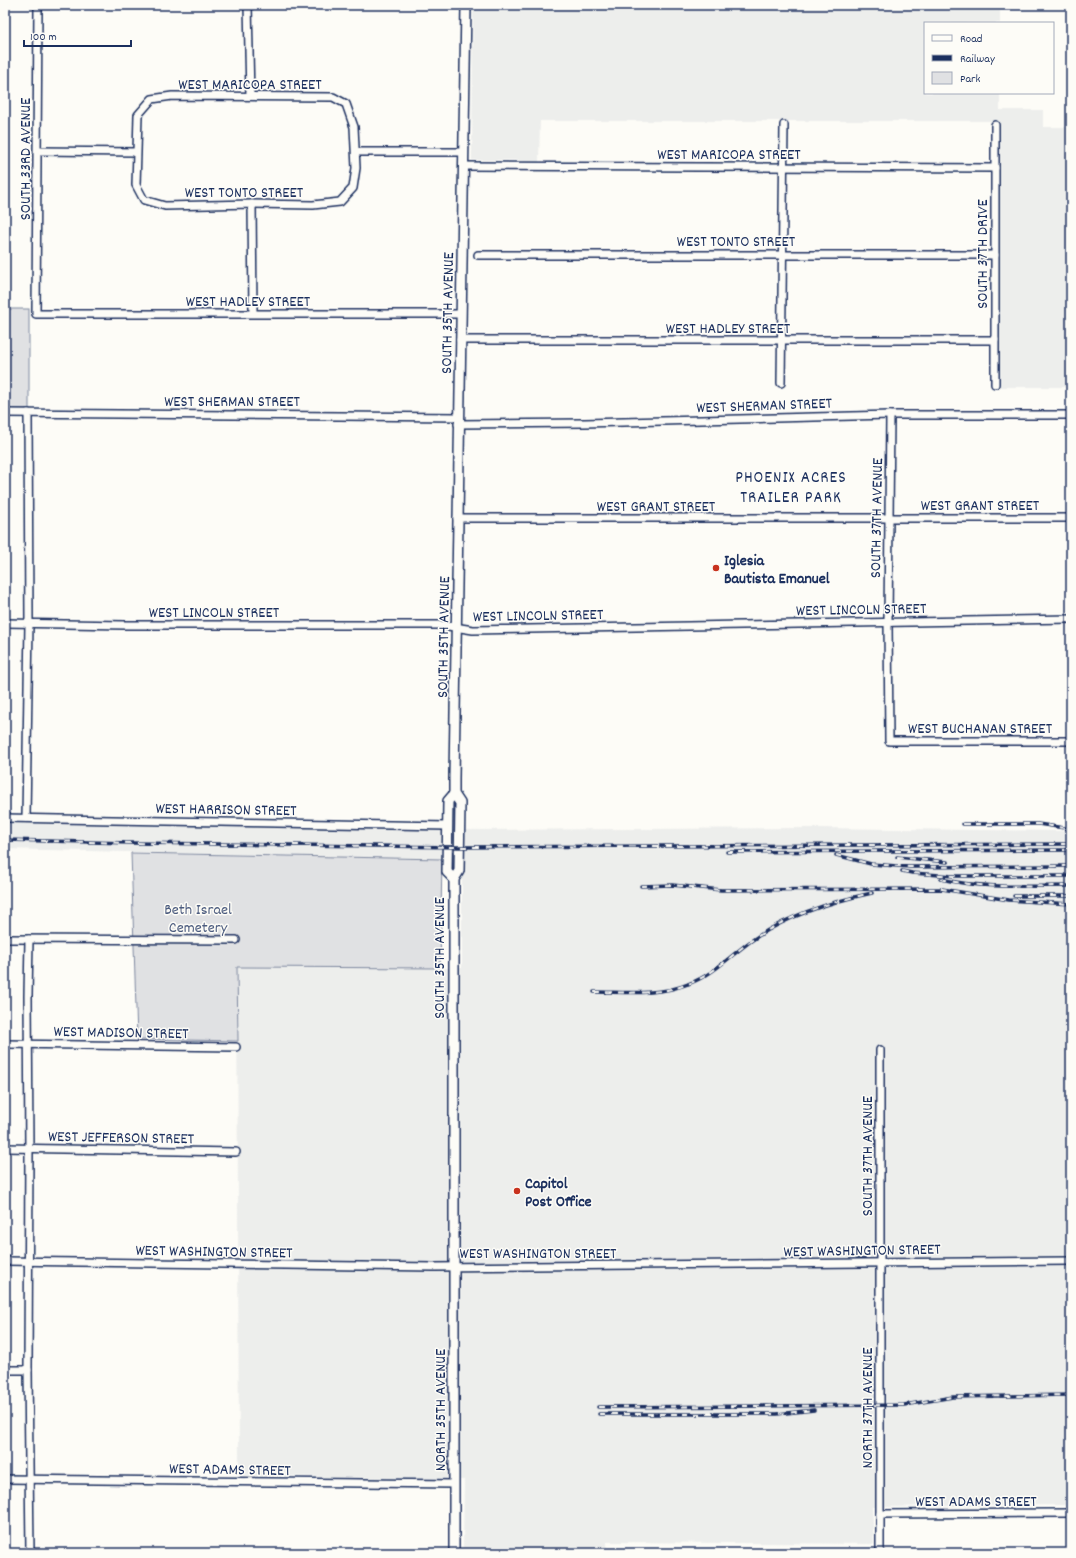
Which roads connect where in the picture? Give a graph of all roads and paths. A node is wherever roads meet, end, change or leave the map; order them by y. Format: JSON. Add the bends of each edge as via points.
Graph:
{"nodes":[{"id":1,"x":38,"y":5,"type":"edge"},
{"id":2,"x":248,"y":5,"type":"edge"},
{"id":3,"x":466,"y":5,"type":"edge"},
{"id":4,"x":250,"y":96,"type":"junction"},
{"id":5,"x":784,"y":125,"type":"dead end"},
{"id":6,"x":995,"y":125,"type":"dead end"},
{"id":7,"x":38,"y":151,"type":"junction"},
{"id":8,"x":137,"y":152,"type":"junction"},
{"id":9,"x":356,"y":152,"type":"junction"},
{"id":10,"x":463,"y":152,"type":"junction"},
{"id":11,"x":463,"y":166,"type":"junction"},
{"id":12,"x":784,"y":167,"type":"junction"},
{"id":13,"x":995,"y":168,"type":"junction"},
{"id":14,"x":252,"y":204,"type":"junction"},
{"id":15,"x":782,"y":254,"type":"junction"},
{"id":16,"x":478,"y":255,"type":"dead end"},
{"id":17,"x":995,"y":255,"type":"junction"},
{"id":18,"x":253,"y":313,"type":"junction"},
{"id":19,"x":36,"y":314,"type":"joint"},
{"id":20,"x":461,"y":314,"type":"junction"},
{"id":21,"x":460,"y":340,"type":"junction"},
{"id":22,"x":995,"y":340,"type":"junction"},
{"id":23,"x":782,"y":341,"type":"junction"},
{"id":24,"x":781,"y":383,"type":"dead end"},
{"id":25,"x":995,"y":384,"type":"dead end"},
{"id":26,"x":5,"y":413,"type":"edge"},
{"id":27,"x":28,"y":413,"type":"junction"},
{"id":28,"x":890,"y":415,"type":"junction"},
{"id":29,"x":1071,"y":415,"type":"edge"},
{"id":30,"x":459,"y":420,"type":"junction"},
{"id":31,"x":457,"y":518,"type":"junction"},
{"id":32,"x":889,"y":518,"type":"junction"},
{"id":33,"x":1071,"y":518,"type":"edge"},
{"id":34,"x":1071,"y":619,"type":"edge"},
{"id":35,"x":888,"y":621,"type":"junction"},
{"id":36,"x":5,"y":623,"type":"edge"},
{"id":37,"x":29,"y":623,"type":"junction"},
{"id":38,"x":457,"y":627,"type":"junction"},
{"id":39,"x":889,"y":741,"type":"joint"},
{"id":40,"x":1071,"y":741,"type":"edge"},
{"id":41,"x":454,"y":794,"type":"junction"},
{"id":42,"x":5,"y":818,"type":"edge"},
{"id":43,"x":26,"y":818,"type":"junction"},
{"id":44,"x":447,"y":826,"type":"junction"},
{"id":45,"x":454,"y":879,"type":"junction"},
{"id":46,"x":5,"y":939,"type":"edge"},
{"id":47,"x":29,"y":939,"type":"junction"},
{"id":48,"x":236,"y":940,"type":"dead end"},
{"id":49,"x":5,"y":1044,"type":"edge"},
{"id":50,"x":28,"y":1044,"type":"junction"},
{"id":51,"x":236,"y":1047,"type":"dead end"},
{"id":52,"x":880,"y":1050,"type":"dead end"},
{"id":53,"x":5,"y":1148,"type":"edge"},
{"id":54,"x":29,"y":1148,"type":"junction"},
{"id":55,"x":236,"y":1152,"type":"dead end"},
{"id":56,"x":5,"y":1261,"type":"edge"},
{"id":57,"x":29,"y":1261,"type":"junction"},
{"id":58,"x":1071,"y":1261,"type":"edge"},
{"id":59,"x":881,"y":1263,"type":"junction"},
{"id":60,"x":453,"y":1267,"type":"junction"},
{"id":61,"x":5,"y":1370,"type":"edge"},
{"id":62,"x":28,"y":1370,"type":"junction"},
{"id":63,"x":5,"y":1479,"type":"edge"},
{"id":64,"x":29,"y":1479,"type":"junction"},
{"id":65,"x":454,"y":1484,"type":"junction"},
{"id":66,"x":880,"y":1514,"type":"junction"},
{"id":67,"x":1071,"y":1514,"type":"edge"},
{"id":68,"x":30,"y":1553,"type":"edge"},
{"id":69,"x":454,"y":1553,"type":"edge"},
{"id":70,"x":880,"y":1553,"type":"edge"}],
"edges":[{"from":1,"to":7,"type":"street","name":"SOUTH 33RD AVENUE"},
{"from":2,"to":4,"type":"street"},
{"from":3,"to":10,"type":"main road","name":"SOUTH 35TH AVENUE"},
{"from":4,"to":8,"type":"street","name":"WEST MARICOPA STREET","via":[[172,96],[152,99],[138,115]]},
{"from":4,"to":9,"type":"street","name":"WEST MARICOPA STREET","via":[[332,97],[346,104],[354,127]]},
{"from":5,"to":12,"type":"street"},
{"from":6,"to":13,"type":"street","name":"SOUTH 37TH DRIVE"},
{"from":7,"to":8,"type":"street"},
{"from":7,"to":19,"type":"street","name":"SOUTH 33RD AVENUE"},
{"from":8,"to":14,"type":"street","name":"WEST TONTO STREET","via":[[136,185],[144,200],[165,206]]},
{"from":9,"to":10,"type":"street"},
{"from":9,"to":14,"type":"street","name":"WEST TONTO STREET","via":[[353,188],[340,202],[313,205]]},
{"from":10,"to":11,"type":"main road","name":"SOUTH 35TH AVENUE"},
{"from":11,"to":12,"type":"street","name":"WEST MARICOPA STREET"},
{"from":11,"to":20,"type":"main road","name":"SOUTH 35TH AVENUE"},
{"from":12,"to":13,"type":"street","name":"WEST MARICOPA STREET"},
{"from":12,"to":15,"type":"street"},
{"from":13,"to":17,"type":"street","name":"SOUTH 37TH DRIVE"},
{"from":14,"to":18,"type":"street"},
{"from":15,"to":16,"type":"street","name":"WEST TONTO STREET"},
{"from":15,"to":17,"type":"street","name":"WEST TONTO STREET"},
{"from":15,"to":23,"type":"street"},
{"from":17,"to":22,"type":"street","name":"SOUTH 37TH DRIVE"},
{"from":18,"to":19,"type":"street","name":"WEST HADLEY STREET"},
{"from":18,"to":20,"type":"street","name":"WEST HADLEY STREET"},
{"from":20,"to":21,"type":"main road","name":"SOUTH 35TH AVENUE"},
{"from":21,"to":23,"type":"street","name":"WEST HADLEY STREET"},
{"from":21,"to":30,"type":"main road","name":"SOUTH 35TH AVENUE"},
{"from":22,"to":23,"type":"street","name":"WEST HADLEY STREET"},
{"from":22,"to":25,"type":"street","name":"SOUTH 37TH DRIVE"},
{"from":23,"to":24,"type":"street"},
{"from":26,"to":27,"type":"street","name":"WEST SHERMAN STREET"},
{"from":27,"to":30,"type":"street","name":"WEST SHERMAN STREET"},
{"from":27,"to":37,"type":"street"},
{"from":28,"to":29,"type":"street","name":"WEST SHERMAN STREET"},
{"from":28,"to":30,"type":"street","name":"WEST SHERMAN STREET","via":[[632,422]]},
{"from":28,"to":32,"type":"street","name":"SOUTH 37TH AVENUE"},
{"from":30,"to":31,"type":"main road","name":"SOUTH 35TH AVENUE"},
{"from":31,"to":32,"type":"street","name":"WEST GRANT STREET"},
{"from":31,"to":38,"type":"main road","name":"SOUTH 35TH AVENUE"},
{"from":32,"to":33,"type":"street","name":"WEST GRANT STREET"},
{"from":32,"to":35,"type":"street","name":"SOUTH 37TH AVENUE"},
{"from":34,"to":35,"type":"street","name":"WEST LINCOLN STREET"},
{"from":35,"to":38,"type":"street","name":"WEST LINCOLN STREET","via":[[473,630]]},
{"from":35,"to":39,"type":"street","name":"SOUTH 37TH AVENUE"},
{"from":36,"to":37,"type":"street","name":"WEST LINCOLN STREET"},
{"from":37,"to":38,"type":"street","name":"WEST LINCOLN STREET"},
{"from":37,"to":43,"type":"street"},
{"from":38,"to":41,"type":"main road","name":"SOUTH 35TH AVENUE"},
{"from":39,"to":40,"type":"street","name":"WEST BUCHANAN STREET"},
{"from":41,"to":44,"type":"main road","via":[[448,801]]},
{"from":41,"to":45,"type":"main road","name":"SOUTH 35TH AVENUE","via":[[460,803],[459,872]]},
{"from":42,"to":43,"type":"street","name":"WEST HARRISON STREET"},
{"from":43,"to":44,"type":"street","name":"WEST HARRISON STREET"},
{"from":44,"to":45,"type":"main road","via":[[447,872]]},
{"from":45,"to":60,"type":"main road","name":"SOUTH 35TH AVENUE"},
{"from":46,"to":47,"type":"street"},
{"from":47,"to":48,"type":"street"},
{"from":47,"to":50,"type":"street"},
{"from":49,"to":50,"type":"street","name":"WEST MADISON STREET"},
{"from":50,"to":51,"type":"street","name":"WEST MADISON STREET"},
{"from":50,"to":54,"type":"street"},
{"from":52,"to":59,"type":"street","name":"SOUTH 37TH AVENUE"},
{"from":53,"to":54,"type":"street","name":"WEST JEFFERSON STREET"},
{"from":54,"to":55,"type":"street","name":"WEST JEFFERSON STREET"},
{"from":54,"to":57,"type":"street"},
{"from":56,"to":57,"type":"street","name":"WEST WASHINGTON STREET"},
{"from":57,"to":60,"type":"street","name":"WEST WASHINGTON STREET"},
{"from":57,"to":62,"type":"street"},
{"from":58,"to":59,"type":"street","name":"WEST WASHINGTON STREET"},
{"from":59,"to":60,"type":"street","name":"WEST WASHINGTON STREET"},
{"from":59,"to":66,"type":"street","name":"NORTH 37TH AVENUE"},
{"from":60,"to":65,"type":"main road","name":"NORTH 35TH AVENUE"},
{"from":61,"to":62,"type":"street"},
{"from":62,"to":64,"type":"street"},
{"from":63,"to":64,"type":"street","name":"WEST ADAMS STREET"},
{"from":64,"to":65,"type":"street","name":"WEST ADAMS STREET"},
{"from":64,"to":68,"type":"street"},
{"from":65,"to":69,"type":"main road","name":"NORTH 35TH AVENUE"},
{"from":66,"to":67,"type":"street","name":"WEST ADAMS STREET"},
{"from":66,"to":70,"type":"street","name":"NORTH 37TH AVENUE"}]}
